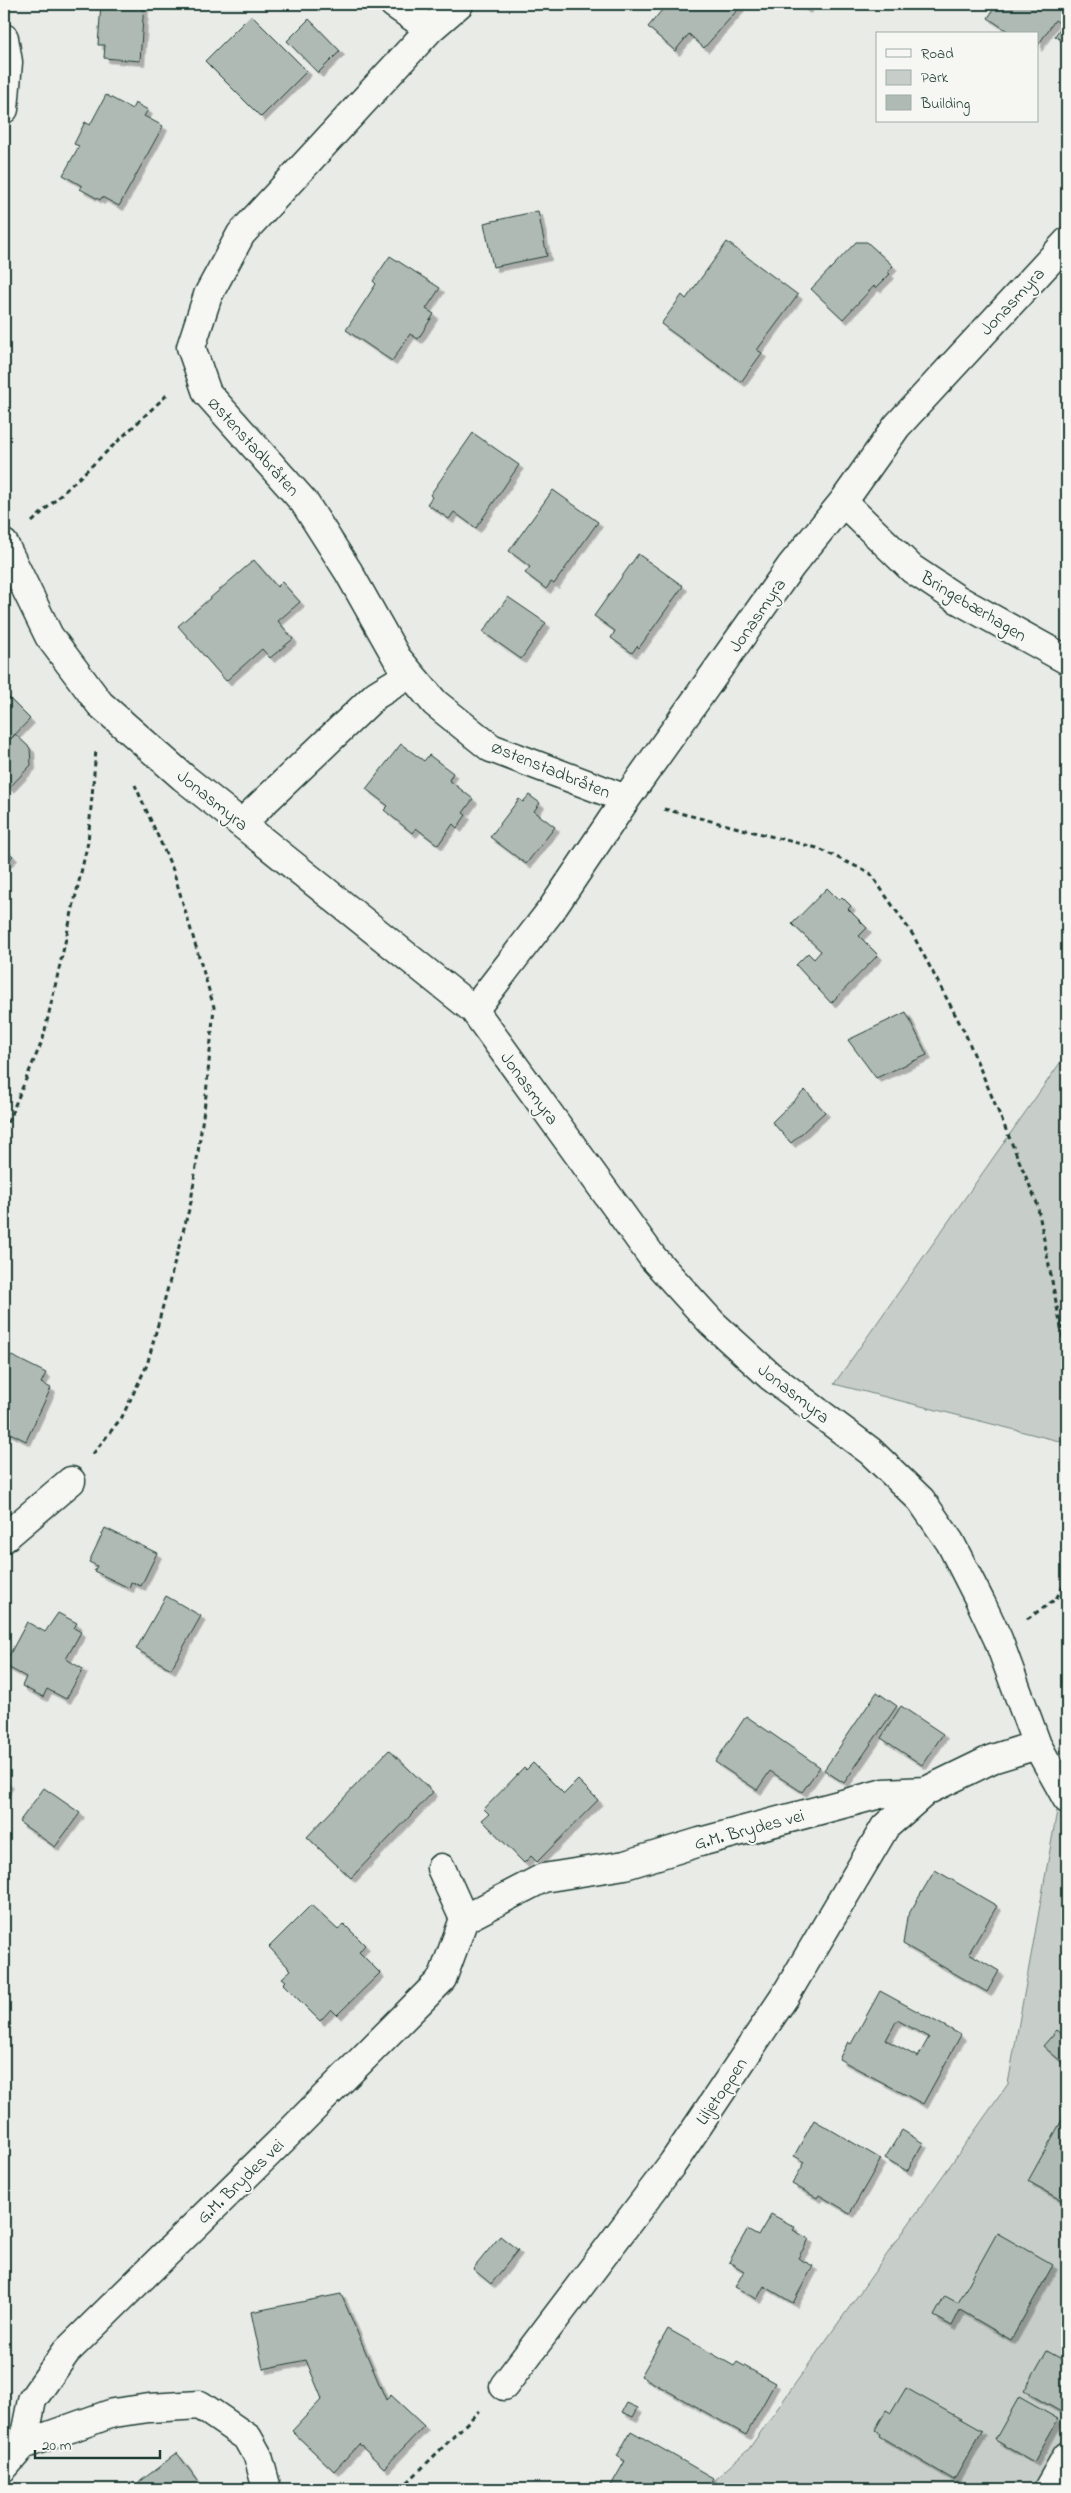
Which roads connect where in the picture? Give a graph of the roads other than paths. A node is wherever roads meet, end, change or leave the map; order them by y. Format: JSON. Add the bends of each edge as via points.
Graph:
{"nodes":[{"id":1,"x":394,"y":4,"type":"edge"},
{"id":2,"x":459,"y":4,"type":"edge"},
{"id":3,"x":430,"y":29,"type":"junction"},
{"id":4,"x":4,"y":38,"type":"edge"},
{"id":5,"x":4,"y":110,"type":"edge"},
{"id":6,"x":1067,"y":242,"type":"edge"},
{"id":7,"x":843,"y":502,"type":"junction"},
{"id":8,"x":4,"y":547,"type":"edge"},
{"id":9,"x":1067,"y":660,"type":"edge"},
{"id":10,"x":410,"y":674,"type":"junction"},
{"id":11,"x":626,"y":799,"type":"junction"},
{"id":12,"x":242,"y":823,"type":"junction"},
{"id":13,"x":474,"y":1010,"type":"junction"},
{"id":14,"x":71,"y":1481,"type":"road end"},
{"id":15,"x":4,"y":1538,"type":"edge"},
{"id":16,"x":1037,"y":1745,"type":"junction"},
{"id":17,"x":926,"y":1791,"type":"junction"},
{"id":18,"x":1067,"y":1799,"type":"edge"},
{"id":19,"x":441,"y":1868,"type":"dead end"},
{"id":20,"x":464,"y":1919,"type":"junction"},
{"id":21,"x":504,"y":2386,"type":"road end"},
{"id":22,"x":23,"y":2445,"type":"junction"},
{"id":23,"x":1067,"y":2456,"type":"edge"},
{"id":24,"x":4,"y":2467,"type":"edge"},
{"id":25,"x":267,"y":2489,"type":"edge"},
{"id":26,"x":1048,"y":2489,"type":"edge"}],
"edges":[{"from":1,"to":3,"type":"street"},
{"from":2,"to":3,"type":"street"},
{"from":3,"to":10,"type":"street","name":"Østenstadbråten","via":[[241,234],[208,294],[191,347],[206,393],[304,502],[397,658]]},
{"from":4,"to":5,"type":"street","via":[[8,62]]},
{"from":6,"to":7,"type":"street","name":"Jonasmyra","via":[[897,426]]},
{"from":7,"to":9,"type":"street","name":"Bringebærhagen","via":[[912,569],[958,599]]},
{"from":7,"to":11,"type":"street","name":"Jonasmyra","via":[[791,566]]},
{"from":8,"to":12,"type":"street","name":"Jonasmyra","via":[[49,636],[100,704],[183,777]]},
{"from":10,"to":11,"type":"street","name":"Østenstadbråten","via":[[435,703],[491,748]]},
{"from":10,"to":12,"type":"street","via":[[376,695]]},
{"from":11,"to":13,"type":"street","name":"Jonasmyra","via":[[552,909]]},
{"from":12,"to":13,"type":"street","name":"Jonasmyra"},
{"from":13,"to":16,"type":"street","name":"Jonasmyra","via":[[654,1258],[712,1323],[770,1376],[870,1451],[920,1500],[950,1542],[998,1639]]},
{"from":14,"to":15,"type":"street"},
{"from":16,"to":17,"type":"street","name":"G.M. Brydes vei","via":[[992,1759]]},
{"from":16,"to":18,"type":"street","name":"Jonasmyra"},
{"from":17,"to":20,"type":"street","name":"G.M. Brydes vei","via":[[884,1792],[625,1866],[543,1878]]},
{"from":17,"to":21,"type":"street","name":"Liljetoppen","via":[[885,1827],[785,1996],[679,2155]]},
{"from":19,"to":20,"type":"street"},
{"from":20,"to":22,"type":"street","name":"G.M. Brydes vei","via":[[442,1979],[66,2352],[32,2400]]},
{"from":22,"to":24,"type":"street","name":"G.M. Brydes vei"},
{"from":22,"to":25,"type":"street","name":"G.M. Brydes vei","via":[[113,2413],[200,2405],[248,2438],[258,2456]]},
{"from":23,"to":26,"type":"street"}]}
